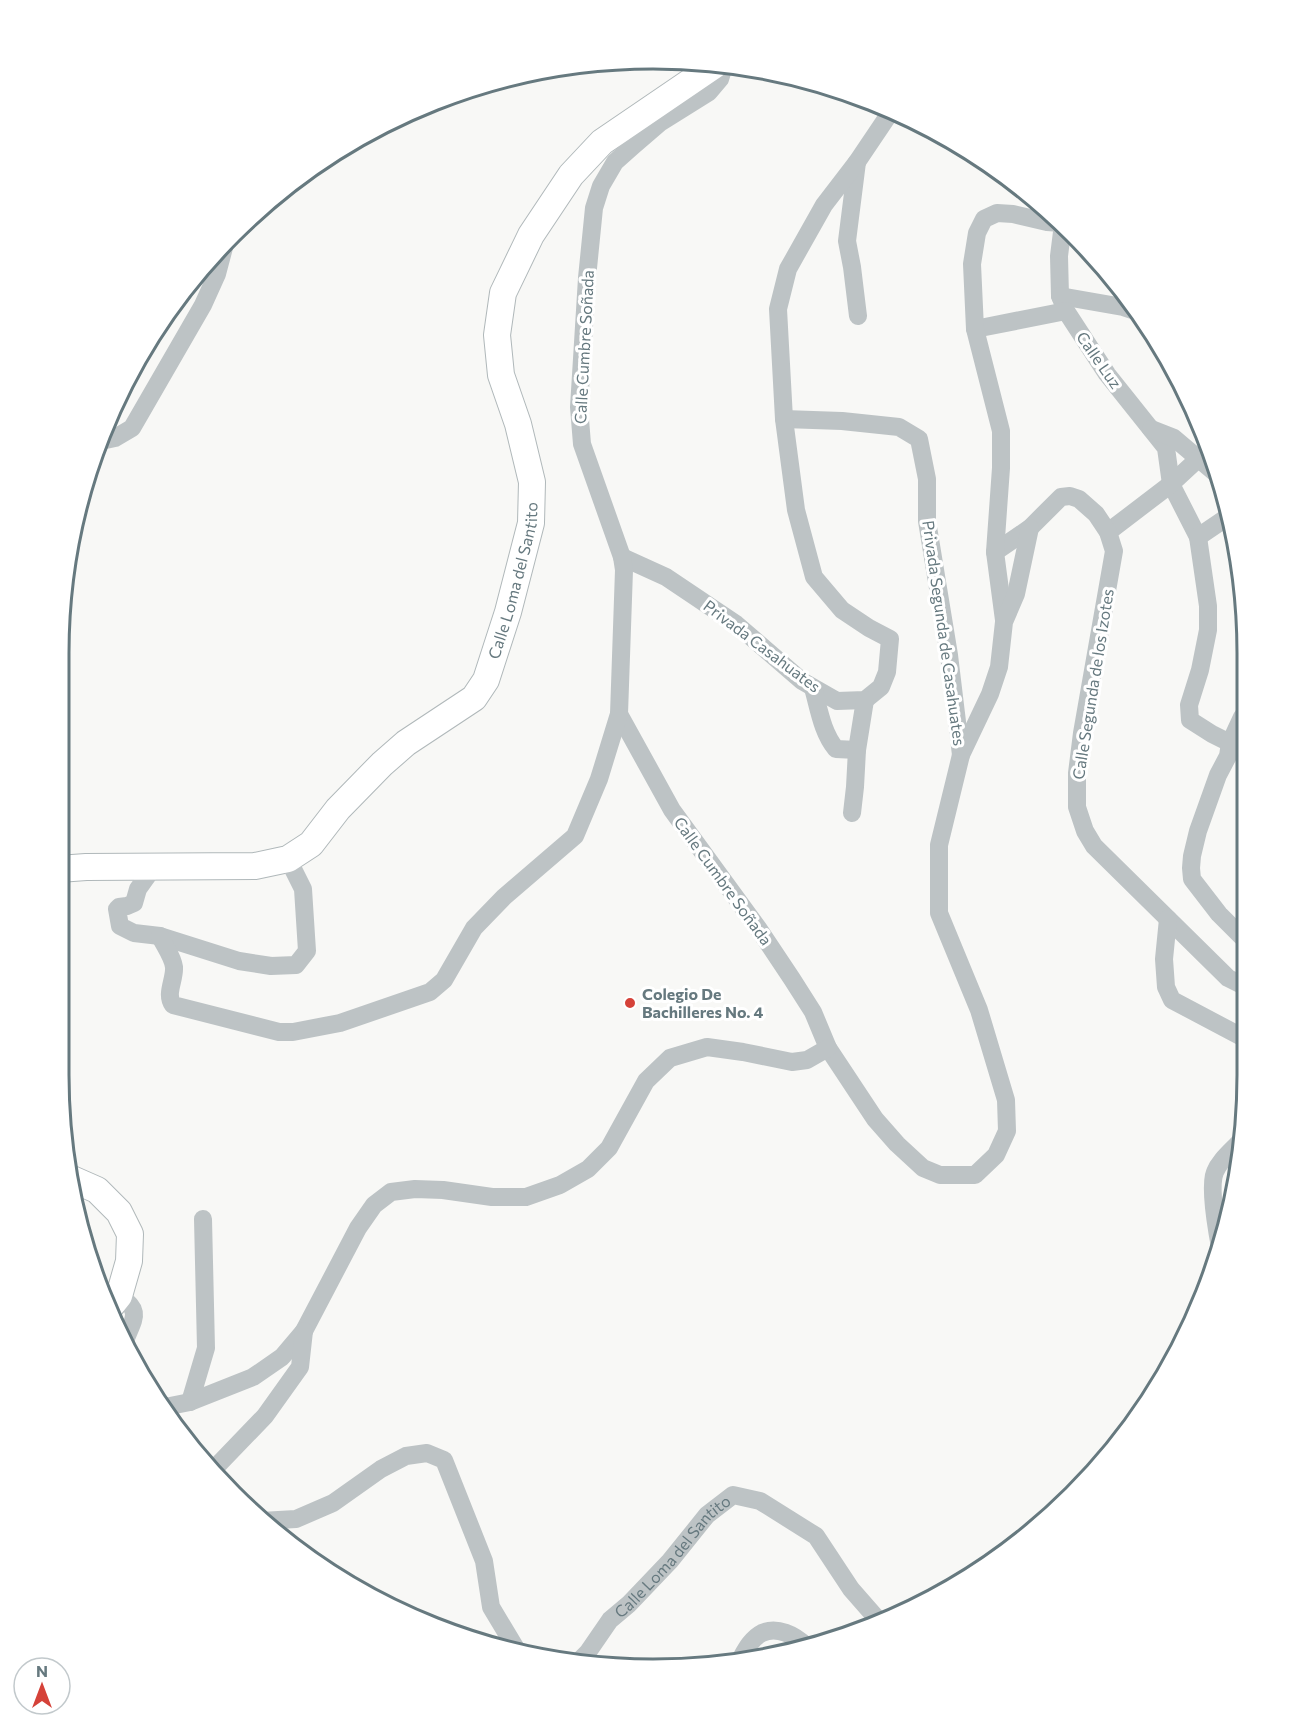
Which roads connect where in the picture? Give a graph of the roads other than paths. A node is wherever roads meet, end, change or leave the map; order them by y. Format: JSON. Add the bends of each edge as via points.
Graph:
{"nodes":[{"id":1,"x":705,"y":71,"type":"edge"},
{"id":2,"x":717,"y":73,"type":"edge"},
{"id":3,"x":887,"y":118,"type":"edge"},
{"id":4,"x":856,"y":162,"type":"junction"},
{"id":5,"x":1046,"y":222,"type":"edge"},
{"id":6,"x":1061,"y":235,"type":"edge"},
{"id":7,"x":220,"y":261,"type":"edge"},
{"id":8,"x":1063,"y":303,"type":"junction"},
{"id":9,"x":1123,"y":307,"type":"edge"},
{"id":10,"x":858,"y":316,"type":"dead end"},
{"id":11,"x":975,"y":329,"type":"junction"},
{"id":12,"x":784,"y":419,"type":"junction"},
{"id":13,"x":1151,"y":429,"type":"junction"},
{"id":14,"x":110,"y":439,"type":"edge"},
{"id":15,"x":1198,"y":459,"type":"junction"},
{"id":16,"x":1206,"y":466,"type":"edge"},
{"id":17,"x":1171,"y":484,"type":"junction"},
{"id":18,"x":1222,"y":521,"type":"edge"},
{"id":19,"x":1030,"y":528,"type":"junction"},
{"id":20,"x":1108,"y":532,"type":"junction"},
{"id":21,"x":1198,"y":537,"type":"junction"},
{"id":22,"x":994,"y":552,"type":"junction"},
{"id":23,"x":622,"y":557,"type":"junction"},
{"id":24,"x":1004,"y":622,"type":"junction"},
{"id":25,"x":813,"y":688,"type":"junction"},
{"id":26,"x":865,"y":700,"type":"junction"},
{"id":27,"x":619,"y":714,"type":"junction"},
{"id":28,"x":1237,"y":728,"type":"edge"},
{"id":29,"x":1230,"y":743,"type":"junction"},
{"id":30,"x":856,"y":750,"type":"junction"},
{"id":31,"x":961,"y":755,"type":"junction"},
{"id":32,"x":852,"y":813,"type":"dead end"},
{"id":33,"x":288,"y":859,"type":"junction"},
{"id":34,"x":69,"y":868,"type":"edge"},
{"id":35,"x":149,"y":868,"type":"junction"},
{"id":36,"x":1168,"y":919,"type":"junction"},
{"id":37,"x":1237,"y":932,"type":"edge"},
{"id":38,"x":160,"y":936,"type":"junction"},
{"id":39,"x":1237,"y":982,"type":"edge"},
{"id":40,"x":1237,"y":1034,"type":"edge"},
{"id":41,"x":828,"y":1048,"type":"junction"},
{"id":42,"x":1232,"y":1151,"type":"edge"},
{"id":43,"x":79,"y":1182,"type":"edge"},
{"id":44,"x":203,"y":1219,"type":"dead end"},
{"id":45,"x":1217,"y":1225,"type":"edge"},
{"id":46,"x":115,"y":1301,"type":"edge"},
{"id":47,"x":304,"y":1331,"type":"junction"},
{"id":48,"x":128,"y":1332,"type":"edge"},
{"id":49,"x":189,"y":1402,"type":"junction"},
{"id":50,"x":172,"y":1406,"type":"edge"},
{"id":51,"x":218,"y":1465,"type":"edge"},
{"id":52,"x":275,"y":1520,"type":"edge"},
{"id":53,"x":874,"y":1616,"type":"edge"},
{"id":54,"x":800,"y":1640,"type":"edge"},
{"id":55,"x":512,"y":1641,"type":"edge"},
{"id":56,"x":745,"y":1651,"type":"edge"},
{"id":57,"x":585,"y":1655,"type":"edge"}],
"edges":[{"from":1,"to":33,"type":"main road","name":"Calle Loma del Santito","via":[[602,142],[571,175],[531,235],[503,293],[497,335],[501,375],[532,482],[531,523],[486,680],[474,698],[406,743],[382,764],[338,809],[311,844]]},
{"from":2,"to":23,"type":"street","name":"Calle Cumbre Soñada","via":[[720,79],[709,92],[661,122],[615,162],[594,208],[580,429]]},
{"from":3,"to":4,"type":"street"},
{"from":4,"to":10,"type":"street","via":[[847,241]]},
{"from":4,"to":12,"type":"street","via":[[824,205],[788,269],[778,309]]},
{"from":5,"to":11,"type":"street","via":[[997,213],[984,219],[977,233],[972,264]]},
{"from":6,"to":8,"type":"street"},
{"from":7,"to":14,"type":"street","via":[[203,305],[132,428]]},
{"from":8,"to":9,"type":"street"},
{"from":8,"to":11,"type":"street"},
{"from":8,"to":13,"type":"street","name":"Calle Luz","via":[[1107,374]]},
{"from":11,"to":22,"type":"street","via":[[1001,431]]},
{"from":12,"to":26,"type":"street","via":[[796,510],[814,577],[842,610],[890,639],[884,680]]},
{"from":12,"to":31,"type":"street","name":"Privada Segunda de Casahuates","via":[[899,427],[919,439]]},
{"from":13,"to":15,"type":"street","via":[[1174,438]]},
{"from":13,"to":17,"type":"street","name":"Calle Luz","via":[[1166,447]]},
{"from":15,"to":16,"type":"street"},
{"from":15,"to":17,"type":"street"},
{"from":17,"to":20,"type":"street"},
{"from":17,"to":21,"type":"street"},
{"from":18,"to":21,"type":"street"},
{"from":19,"to":20,"type":"street","name":"Calle Segunda de los Izotes","via":[[1061,497],[1070,496],[1096,514]]},
{"from":19,"to":22,"type":"street","name":"Calle Segunda de los Izotes"},
{"from":19,"to":24,"type":"street","via":[[1022,574]]},
{"from":20,"to":36,"type":"street","name":"Calle Segunda de los Izotes","via":[[1114,551],[1082,733],[1077,807],[1094,846]]},
{"from":21,"to":29,"type":"street","via":[[1208,630],[1188,713],[1190,720]]},
{"from":22,"to":24,"type":"street"},
{"from":23,"to":25,"type":"street","name":"Privada Casahuates","via":[[666,577],[736,624]]},
{"from":23,"to":27,"type":"street","name":"Calle Cumbre Soñada"},
{"from":24,"to":31,"type":"street","via":[[999,666],[990,694]]},
{"from":25,"to":26,"type":"street","name":"Privada Casahuates","via":[[837,701]]},
{"from":25,"to":30,"type":"street","via":[[830,742],[836,749]]},
{"from":26,"to":30,"type":"street"},
{"from":27,"to":38,"type":"street","name":"Calle Cumbre Soñada","via":[[575,836],[474,928],[451,970],[430,992],[340,1023],[279,1032],[174,1005],[170,1000],[174,964]]},
{"from":27,"to":41,"type":"street","name":"Calle Cumbre Soñada","via":[[672,810],[813,1012]]},
{"from":28,"to":29,"type":"street"},
{"from":29,"to":37,"type":"street","via":[[1198,831],[1191,868],[1192,879]]},
{"from":30,"to":32,"type":"street"},
{"from":31,"to":41,"type":"street","via":[[939,845],[939,913],[979,1010],[1006,1100],[1007,1131],[996,1155],[975,1174],[940,1174],[923,1168],[875,1119]]},
{"from":33,"to":35,"type":"main road","name":"Calle Loma del Santito","via":[[255,866]]},
{"from":33,"to":38,"type":"street","via":[[303,889],[307,951],[296,965],[239,961]]},
{"from":34,"to":35,"type":"main road","name":"Calle Loma del Santito"},
{"from":35,"to":38,"type":"street","via":[[134,903],[117,909],[118,922],[134,933]]},
{"from":36,"to":39,"type":"street","name":"Calle Segunda de los Izotes"},
{"from":36,"to":40,"type":"street","via":[[1164,959],[1166,987],[1172,1000]]},
{"from":41,"to":47,"type":"street","via":[[807,1060],[792,1062],[707,1047],[670,1058],[646,1081],[609,1148],[588,1169],[560,1185],[526,1197],[443,1190],[390,1192],[374,1205],[358,1228]]},
{"from":42,"to":45,"type":"street","via":[[1213,1179]]},
{"from":43,"to":46,"type":"main road","via":[[97,1190],[119,1212],[130,1234],[129,1261]]},
{"from":44,"to":49,"type":"street","via":[[206,1348]]},
{"from":46,"to":48,"type":"street","via":[[130,1303],[134,1308]]},
{"from":47,"to":49,"type":"street","via":[[282,1356],[253,1377]]},
{"from":47,"to":51,"type":"street","via":[[300,1367],[265,1416]]},
{"from":49,"to":50,"type":"street"},
{"from":52,"to":55,"type":"street","via":[[296,1519],[333,1503],[406,1456],[427,1453],[444,1460],[484,1561],[491,1607]]},
{"from":53,"to":57,"type":"street","name":"Calle Loma del Santito","via":[[851,1589],[816,1536],[760,1501],[733,1496],[707,1515],[670,1561],[610,1620]]},
{"from":54,"to":56,"type":"street","via":[[781,1631],[763,1632]]}]}
